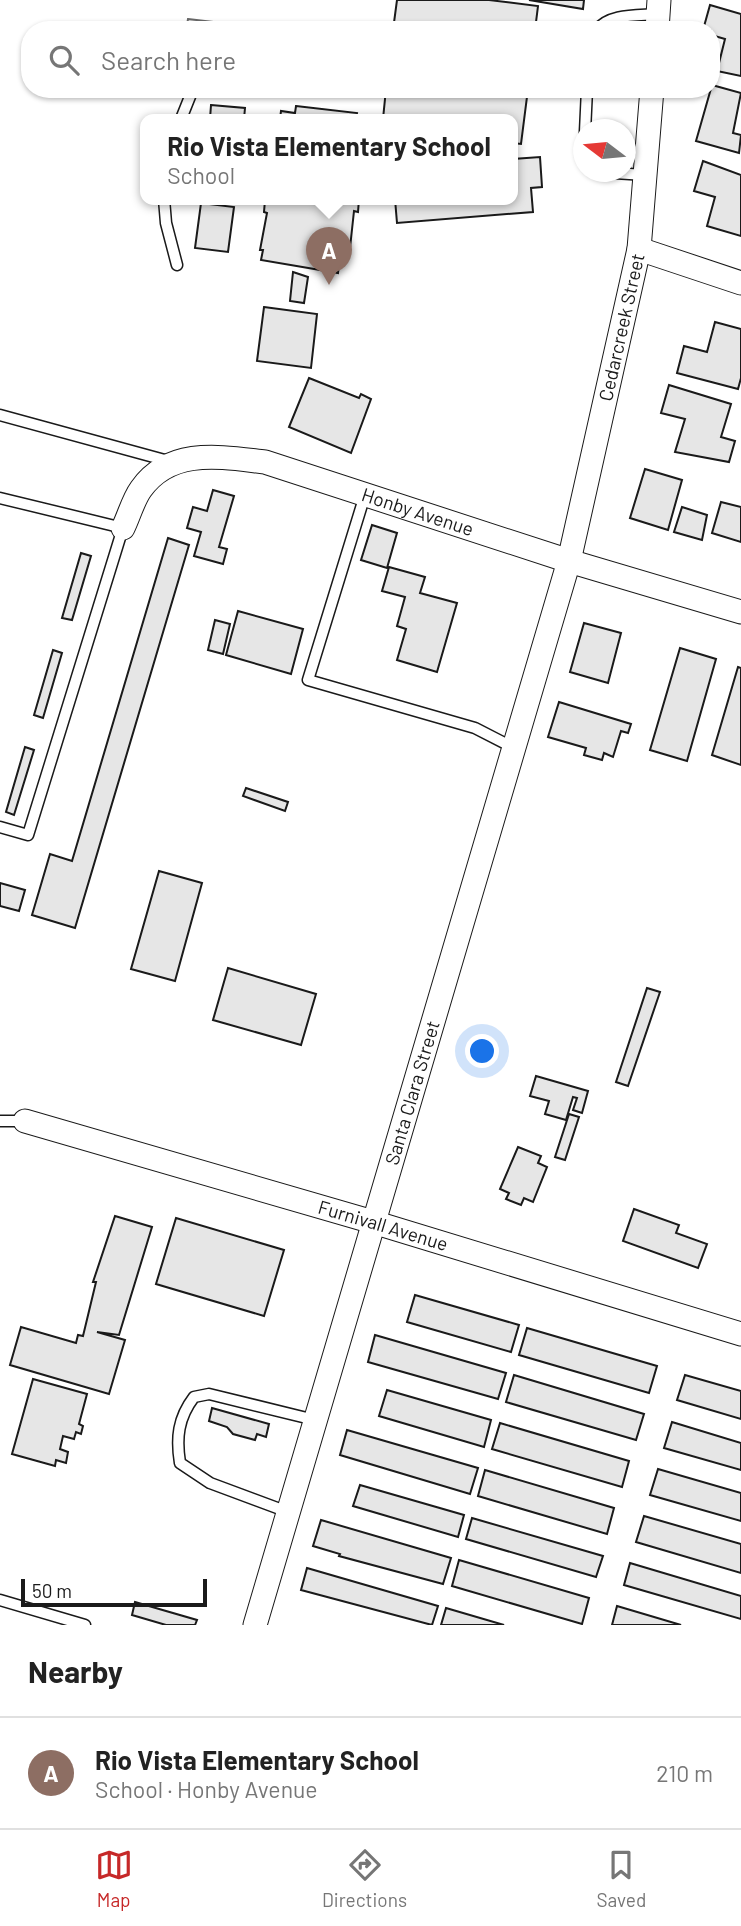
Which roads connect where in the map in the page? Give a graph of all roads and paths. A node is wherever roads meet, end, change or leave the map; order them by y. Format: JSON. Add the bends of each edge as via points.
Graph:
{"nodes":[{"id":1,"x":658,"y":14,"type":"edge"},
{"id":2,"x":607,"y":21,"type":"edge"},
{"id":3,"x":586,"y":98,"type":"edge"},
{"id":4,"x":651,"y":98,"type":"edge"},
{"id":5,"x":585,"y":119,"type":"edge"},
{"id":6,"x":636,"y":174,"type":"edge"},
{"id":7,"x":645,"y":175,"type":"junction"},
{"id":8,"x":164,"y":205,"type":"edge"},
{"id":9,"x":639,"y":249,"type":"junction"},
{"id":10,"x":177,"y":265,"type":"dead end"},
{"id":11,"x":741,"y":283,"type":"edge"},
{"id":12,"x":0,"y":415,"type":"edge"},
{"id":13,"x":172,"y":462,"type":"junction"},
{"id":14,"x":365,"y":495,"type":"junction"},
{"id":15,"x":0,"y":498,"type":"edge"},
{"id":16,"x":123,"y":528,"type":"junction"},
{"id":17,"x":569,"y":561,"type":"junction"},
{"id":18,"x":741,"y":612,"type":"edge"},
{"id":19,"x":514,"y":748,"type":"junction"},
{"id":20,"x":0,"y":827,"type":"edge"},
{"id":21,"x":0,"y":1121,"type":"edge"},
{"id":22,"x":25,"y":1121,"type":"joint"},
{"id":23,"x":373,"y":1222,"type":"junction"},
{"id":24,"x":741,"y":1334,"type":"edge"},
{"id":25,"x":315,"y":1420,"type":"junction"},
{"id":26,"x":288,"y":1512,"type":"junction"},
{"id":27,"x":0,"y":1600,"type":"edge"},
{"id":28,"x":85,"y":1625,"type":"edge"},
{"id":29,"x":255,"y":1625,"type":"edge"}],
"edges":[{"from":1,"to":2,"type":"lane"},
{"from":3,"to":5,"type":"lane"},
{"from":4,"to":7,"type":"street","name":"Cedarcreek Street"},
{"from":6,"to":7,"type":"lane"},
{"from":7,"to":9,"type":"street","name":"Cedarcreek Street"},
{"from":8,"to":10,"type":"lane"},
{"from":9,"to":11,"type":"street"},
{"from":9,"to":17,"type":"street","name":"Cedarcreek Street"},
{"from":12,"to":13,"type":"lane"},
{"from":13,"to":14,"type":"street","name":"Honby Avenue","via":[[213,456],[265,463]]},
{"from":13,"to":16,"type":"street","via":[[141,488]]},
{"from":14,"to":17,"type":"street","name":"Honby Avenue"},
{"from":14,"to":19,"type":"lane","via":[[308,680],[475,728]]},
{"from":15,"to":16,"type":"lane"},
{"from":16,"to":20,"type":"lane","via":[[29,835]]},
{"from":17,"to":18,"type":"street","name":"Honby Avenue"},
{"from":17,"to":19,"type":"street","name":"Santa Clara Street"},
{"from":19,"to":23,"type":"street","name":"Santa Clara Street"},
{"from":21,"to":22,"type":"lane"},
{"from":22,"to":23,"type":"street","name":"Furnivall Avenue"},
{"from":23,"to":24,"type":"street","name":"Furnivall Avenue"},
{"from":23,"to":25,"type":"street","name":"Santa Clara Street"},
{"from":25,"to":26,"type":"street","name":"Santa Clara Street"},
{"from":25,"to":26,"type":"lane","via":[[209,1394],[194,1397],[179,1425],[180,1463],[210,1483]]},
{"from":26,"to":29,"type":"street","name":"Santa Clara Street"},
{"from":27,"to":28,"type":"lane"}]}
